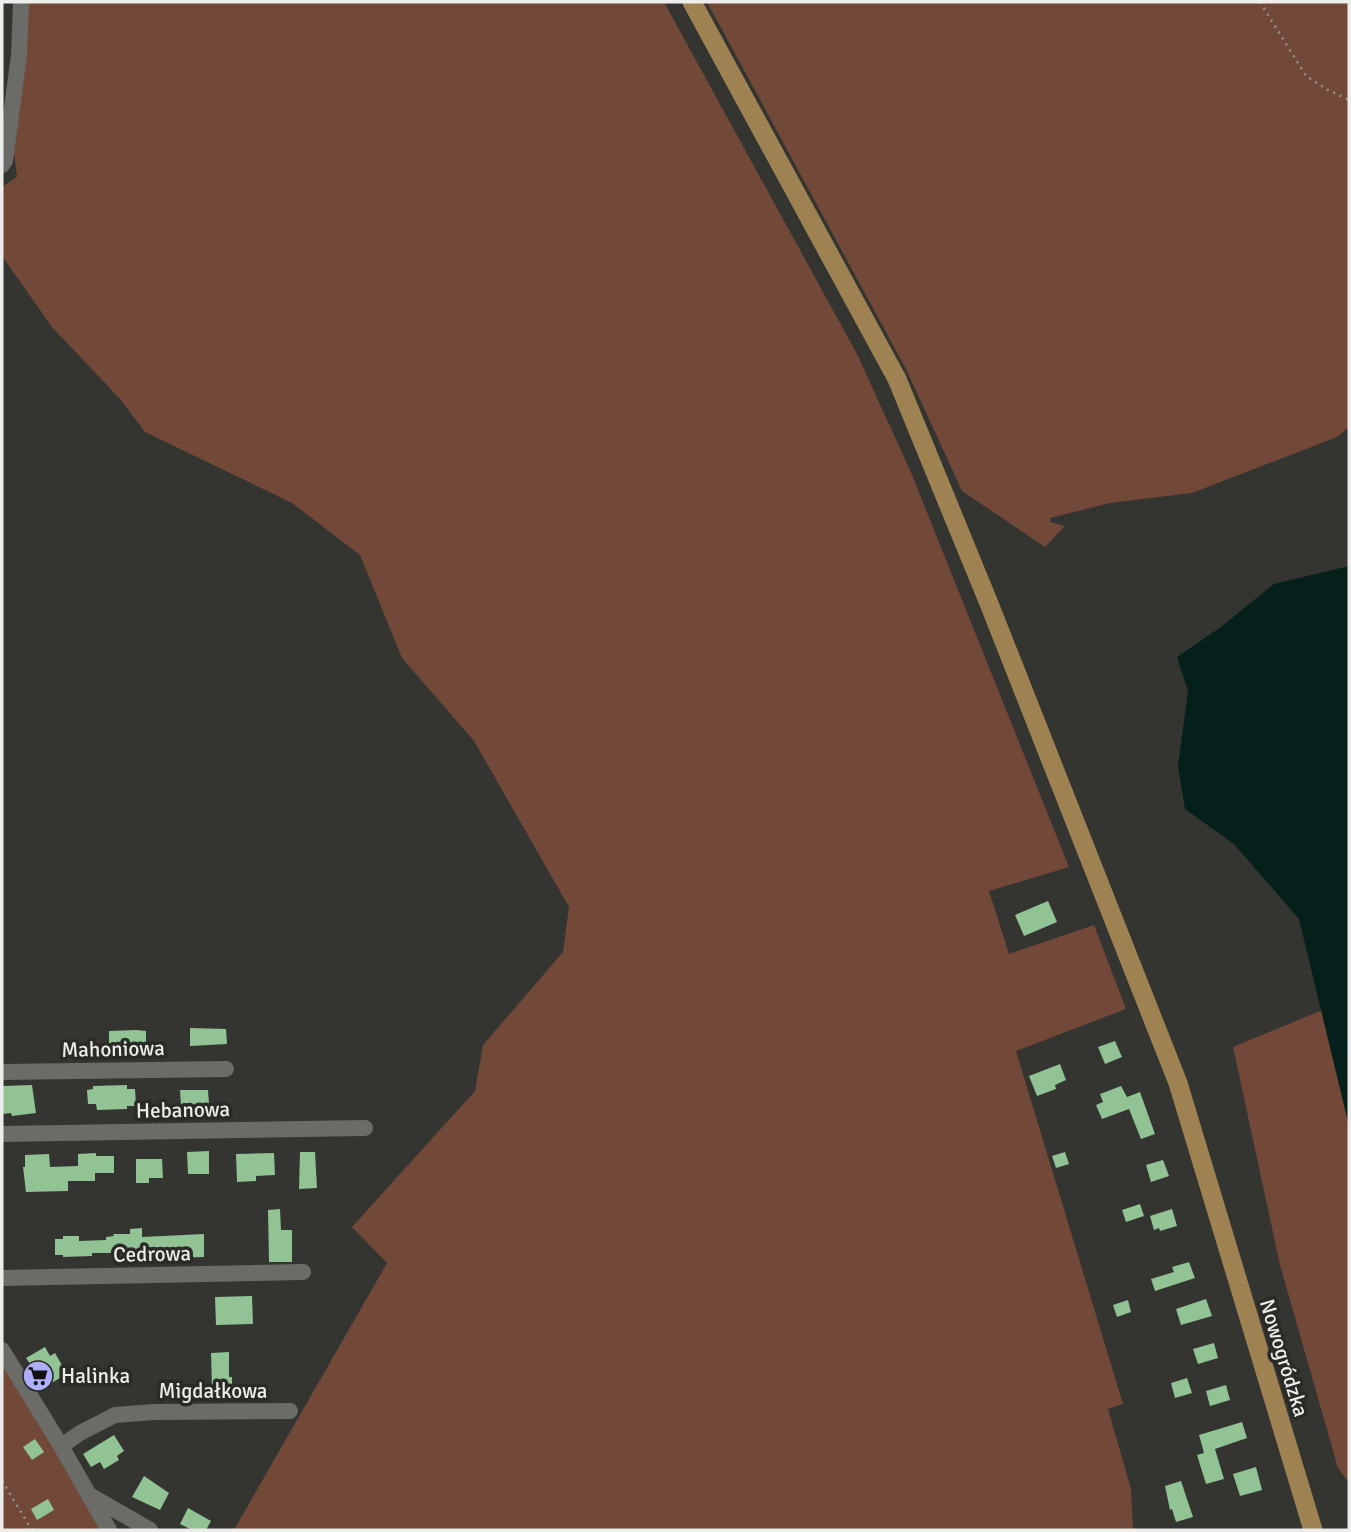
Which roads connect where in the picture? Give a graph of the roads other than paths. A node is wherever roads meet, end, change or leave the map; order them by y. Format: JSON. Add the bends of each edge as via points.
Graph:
{"nodes":[{"id":1,"x":21,"y":2,"type":"edge"},
{"id":2,"x":692,"y":2,"type":"edge"},
{"id":3,"x":2,"y":165,"type":"edge"},
{"id":4,"x":226,"y":1069,"type":"dead end"},
{"id":5,"x":2,"y":1072,"type":"edge"},
{"id":6,"x":365,"y":1128,"type":"dead end"},
{"id":7,"x":2,"y":1134,"type":"edge"},
{"id":8,"x":303,"y":1272,"type":"dead end"},
{"id":9,"x":2,"y":1278,"type":"edge"},
{"id":10,"x":2,"y":1350,"type":"edge"},
{"id":11,"x":290,"y":1411,"type":"dead end"},
{"id":12,"x":61,"y":1446,"type":"junction"},
{"id":13,"x":89,"y":1495,"type":"junction"},
{"id":14,"x":109,"y":1530,"type":"edge"},
{"id":15,"x":150,"y":1530,"type":"edge"},
{"id":16,"x":1313,"y":1530,"type":"edge"}],
"edges":[{"from":1,"to":3,"type":"street","via":[[19,55]]},
{"from":2,"to":16,"type":"main road","name":"Nowogródzka","via":[[897,379],[1178,1083]]},
{"from":4,"to":5,"type":"street","name":"Mahoniowa"},
{"from":6,"to":7,"type":"street","name":"Hebanowa"},
{"from":8,"to":9,"type":"street","name":"Cedrowa"},
{"from":10,"to":12,"type":"street"},
{"from":11,"to":12,"type":"street","name":"Migdałkowa","via":[[115,1415]]},
{"from":12,"to":13,"type":"street"},
{"from":13,"to":14,"type":"street"},
{"from":13,"to":15,"type":"street"}]}
